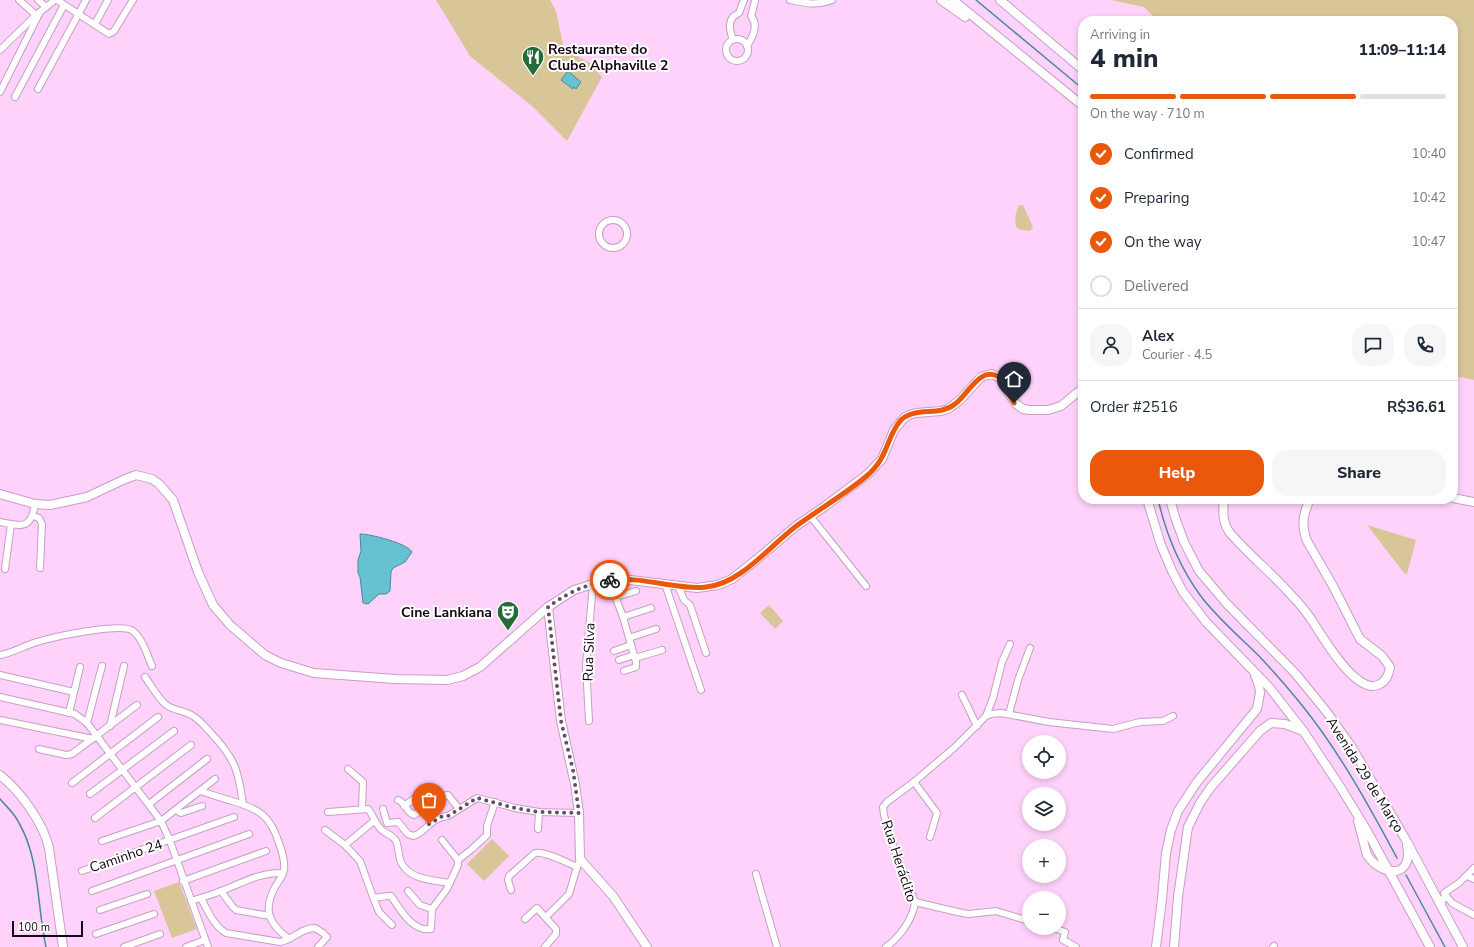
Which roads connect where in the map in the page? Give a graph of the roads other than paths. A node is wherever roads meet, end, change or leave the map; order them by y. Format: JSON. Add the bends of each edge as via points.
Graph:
{"nodes":[{"id":1,"x":20,"y":0,"type":"edge"},
{"id":2,"x":38,"y":0,"type":"edge"},
{"id":3,"x":56,"y":0,"type":"edge"},
{"id":4,"x":86,"y":0,"type":"edge"},
{"id":5,"x":108,"y":0,"type":"edge"},
{"id":6,"x":133,"y":0,"type":"edge"},
{"id":7,"x":745,"y":0,"type":"edge"},
{"id":8,"x":756,"y":0,"type":"edge"},
{"id":9,"x":790,"y":0,"type":"edge"},
{"id":10,"x":832,"y":0,"type":"edge"},
{"id":11,"x":941,"y":0,"type":"edge"},
{"id":12,"x":953,"y":0,"type":"edge"},
{"id":13,"x":1001,"y":0,"type":"edge"},
{"id":14,"x":64,"y":4,"type":"junction"},
{"id":15,"x":46,"y":7,"type":"junction"},
{"id":16,"x":739,"y":13,"type":"junction"},
{"id":17,"x":38,"y":14,"type":"junction"},
{"id":18,"x":79,"y":14,"type":"junction"},
{"id":19,"x":750,"y":16,"type":"junction"},
{"id":20,"x":95,"y":24,"type":"junction"},
{"id":21,"x":732,"y":40,"type":"junction"},
{"id":22,"x":747,"y":46,"type":"junction"},
{"id":23,"x":0,"y":50,"type":"edge"},
{"id":24,"x":1026,"y":60,"type":"junction"},
{"id":25,"x":1078,"y":66,"type":"edge"},
{"id":26,"x":38,"y":89,"type":"dead end"},
{"id":27,"x":0,"y":92,"type":"edge"},
{"id":28,"x":15,"y":97,"type":"dead end"},
{"id":29,"x":1078,"y":102,"type":"edge"},
{"id":30,"x":599,"y":230,"type":"joint"},
{"id":31,"x":1078,"y":393,"type":"edge"},
{"id":32,"x":1078,"y":394,"type":"edge"},
{"id":33,"x":1070,"y":400,"type":"junction"},
{"id":34,"x":0,"y":494,"type":"edge"},
{"id":35,"x":1458,"y":499,"type":"edge"},
{"id":36,"x":1474,"y":502,"type":"edge"},
{"id":37,"x":35,"y":504,"type":"junction"},
{"id":38,"x":1148,"y":504,"type":"edge"},
{"id":39,"x":1171,"y":504,"type":"edge"},
{"id":40,"x":1224,"y":504,"type":"edge"},
{"id":41,"x":1308,"y":504,"type":"edge"},
{"id":42,"x":33,"y":516,"type":"junction"},
{"id":43,"x":811,"y":517,"type":"junction"},
{"id":44,"x":0,"y":522,"type":"edge"},
{"id":45,"x":11,"y":524,"type":"junction"},
{"id":46,"x":40,"y":568,"type":"dead end"},
{"id":47,"x":5,"y":569,"type":"dead end"},
{"id":48,"x":609,"y":580,"type":"junction"},
{"id":49,"x":593,"y":584,"type":"junction"},
{"id":50,"x":665,"y":584,"type":"junction"},
{"id":51,"x":678,"y":586,"type":"junction"},
{"id":52,"x":866,"y":586,"type":"dead end"},
{"id":53,"x":636,"y":591,"type":"dead end"},
{"id":54,"x":616,"y":597,"type":"junction"},
{"id":55,"x":548,"y":607,"type":"junction"},
{"id":56,"x":651,"y":608,"type":"dead end"},
{"id":57,"x":623,"y":617,"type":"junction"},
{"id":58,"x":656,"y":629,"type":"dead end"},
{"id":59,"x":629,"y":638,"type":"junction"},
{"id":60,"x":1010,"y":644,"type":"dead end"},
{"id":61,"x":631,"y":645,"type":"junction"},
{"id":62,"x":1030,"y":648,"type":"dead end"},
{"id":63,"x":662,"y":650,"type":"dead end"},
{"id":64,"x":614,"y":651,"type":"dead end"},
{"id":65,"x":706,"y":653,"type":"dead end"},
{"id":66,"x":0,"y":655,"type":"edge"},
{"id":67,"x":635,"y":657,"type":"junction"},
{"id":68,"x":619,"y":660,"type":"dead end"},
{"id":69,"x":102,"y":666,"type":"dead end"},
{"id":70,"x":124,"y":666,"type":"dead end"},
{"id":71,"x":152,"y":666,"type":"dead end"},
{"id":72,"x":80,"y":667,"type":"dead end"},
{"id":73,"x":1253,"y":670,"type":"junction"},
{"id":74,"x":624,"y":671,"type":"dead end"},
{"id":75,"x":0,"y":675,"type":"edge"},
{"id":76,"x":145,"y":677,"type":"dead end"},
{"id":77,"x":700,"y":690,"type":"dead end"},
{"id":78,"x":74,"y":692,"type":"junction"},
{"id":79,"x":962,"y":695,"type":"dead end"},
{"id":80,"x":0,"y":697,"type":"edge"},
{"id":81,"x":137,"y":705,"type":"dead end"},
{"id":82,"x":69,"y":713,"type":"junction"},
{"id":83,"x":1009,"y":714,"type":"junction"},
{"id":84,"x":986,"y":716,"type":"junction"},
{"id":85,"x":1173,"y":716,"type":"dead end"},
{"id":86,"x":158,"y":717,"type":"dead end"},
{"id":87,"x":0,"y":720,"type":"edge"},
{"id":88,"x":590,"y":721,"type":"dead end"},
{"id":89,"x":87,"y":723,"type":"junction"},
{"id":90,"x":110,"y":726,"type":"junction"},
{"id":91,"x":977,"y":726,"type":"junction"},
{"id":92,"x":174,"y":730,"type":"dead end"},
{"id":93,"x":1304,"y":732,"type":"junction"},
{"id":94,"x":95,"y":738,"type":"junction"},
{"id":95,"x":191,"y":746,"type":"dead end"},
{"id":96,"x":39,"y":749,"type":"dead end"},
{"id":97,"x":110,"y":754,"type":"junction"},
{"id":98,"x":207,"y":759,"type":"dead end"},
{"id":99,"x":348,"y":769,"type":"dead end"},
{"id":100,"x":122,"y":770,"type":"junction"},
{"id":101,"x":0,"y":775,"type":"edge"},
{"id":102,"x":214,"y":780,"type":"dead end"},
{"id":103,"x":914,"y":782,"type":"junction"},
{"id":104,"x":72,"y":783,"type":"dead end"},
{"id":105,"x":135,"y":787,"type":"junction"},
{"id":106,"x":200,"y":791,"type":"junction"},
{"id":107,"x":90,"y":794,"type":"dead end"},
{"id":108,"x":418,"y":796,"type":"dead end"},
{"id":109,"x":398,"y":800,"type":"dead end"},
{"id":110,"x":495,"y":802,"type":"junction"},
{"id":111,"x":149,"y":804,"type":"junction"},
{"id":112,"x":243,"y":804,"type":"junction"},
{"id":113,"x":202,"y":806,"type":"dead end"},
{"id":114,"x":404,"y":806,"type":"junction"},
{"id":115,"x":362,"y":809,"type":"junction"},
{"id":116,"x":382,"y":809,"type":"dead end"},
{"id":117,"x":459,"y":809,"type":"junction"},
{"id":118,"x":176,"y":810,"type":"junction"},
{"id":119,"x":1355,"y":811,"type":"junction"},
{"id":120,"x":328,"y":812,"type":"dead end"},
{"id":121,"x":539,"y":812,"type":"junction"},
{"id":122,"x":579,"y":813,"type":"junction"},
{"id":123,"x":234,"y":817,"type":"dead end"},
{"id":124,"x":94,"y":818,"type":"dead end"},
{"id":125,"x":160,"y":821,"type":"junction"},
{"id":126,"x":374,"y":821,"type":"junction"},
{"id":127,"x":538,"y":829,"type":"dead end"},
{"id":128,"x":325,"y":830,"type":"dead end"},
{"id":129,"x":249,"y":834,"type":"dead end"},
{"id":130,"x":930,"y":837,"type":"dead end"},
{"id":131,"x":442,"y":840,"type":"dead end"},
{"id":132,"x":1406,"y":840,"type":"junction"},
{"id":133,"x":102,"y":841,"type":"dead end"},
{"id":134,"x":170,"y":841,"type":"junction"},
{"id":135,"x":345,"y":845,"type":"junction"},
{"id":136,"x":266,"y":851,"type":"dead end"},
{"id":137,"x":458,"y":860,"type":"junction"},
{"id":138,"x":176,"y":861,"type":"junction"},
{"id":139,"x":581,"y":864,"type":"junction"},
{"id":140,"x":1474,"y":869,"type":"edge"},
{"id":141,"x":82,"y":871,"type":"dead end"},
{"id":142,"x":1388,"y":871,"type":"junction"},
{"id":143,"x":283,"y":872,"type":"junction"},
{"id":144,"x":756,"y":874,"type":"dead end"},
{"id":145,"x":1467,"y":876,"type":"junction"},
{"id":146,"x":1474,"y":879,"type":"edge"},
{"id":147,"x":183,"y":881,"type":"junction"},
{"id":148,"x":450,"y":883,"type":"junction"},
{"id":149,"x":1429,"y":883,"type":"junction"},
{"id":150,"x":511,"y":890,"type":"dead end"},
{"id":151,"x":92,"y":891,"type":"dead end"},
{"id":152,"x":221,"y":891,"type":"junction"},
{"id":153,"x":408,"y":892,"type":"dead end"},
{"id":154,"x":1445,"y":893,"type":"junction"},
{"id":155,"x":147,"y":894,"type":"dead end"},
{"id":156,"x":373,"y":897,"type":"junction"},
{"id":157,"x":201,"y":898,"type":"junction"},
{"id":158,"x":191,"y":901,"type":"junction"},
{"id":159,"x":915,"y":902,"type":"junction"},
{"id":160,"x":1441,"y":907,"type":"junction"},
{"id":161,"x":432,"y":909,"type":"junction"},
{"id":162,"x":100,"y":910,"type":"dead end"},
{"id":163,"x":154,"y":914,"type":"dead end"},
{"id":164,"x":1474,"y":915,"type":"edge"},
{"id":165,"x":270,"y":916,"type":"junction"},
{"id":166,"x":546,"y":917,"type":"junction"},
{"id":167,"x":525,"y":919,"type":"dead end"},
{"id":168,"x":1022,"y":919,"type":"edge"},
{"id":169,"x":392,"y":924,"type":"dead end"},
{"id":170,"x":96,"y":934,"type":"dead end"},
{"id":171,"x":160,"y":934,"type":"dead end"},
{"id":172,"x":1064,"y":935,"type":"edge"},
{"id":173,"x":289,"y":939,"type":"junction"},
{"id":174,"x":205,"y":940,"type":"junction"},
{"id":175,"x":549,"y":946,"type":"edge"},
{"id":176,"x":63,"y":947,"type":"edge"},
{"id":177,"x":124,"y":947,"type":"edge"},
{"id":178,"x":186,"y":947,"type":"edge"},
{"id":179,"x":208,"y":947,"type":"edge"},
{"id":180,"x":318,"y":947,"type":"edge"},
{"id":181,"x":647,"y":947,"type":"edge"},
{"id":182,"x":777,"y":947,"type":"edge"},
{"id":183,"x":886,"y":947,"type":"edge"},
{"id":184,"x":1076,"y":947,"type":"edge"},
{"id":185,"x":1156,"y":947,"type":"edge"},
{"id":186,"x":1174,"y":947,"type":"edge"},
{"id":187,"x":1430,"y":947,"type":"edge"},
{"id":188,"x":1463,"y":947,"type":"edge"}],
"edges":[{"from":1,"to":17,"type":"street"},
{"from":2,"to":15,"type":"street"},
{"from":3,"to":14,"type":"street"},
{"from":3,"to":15,"type":"street"},
{"from":4,"to":18,"type":"street"},
{"from":5,"to":20,"type":"street"},
{"from":6,"to":20,"type":"street","via":[[111,34]]},
{"from":7,"to":8,"type":"street"},
{"from":7,"to":16,"type":"street"},
{"from":8,"to":19,"type":"street"},
{"from":9,"to":10,"type":"street","via":[[815,4]]},
{"from":11,"to":24,"type":"main road"},
{"from":12,"to":24,"type":"main road"},
{"from":13,"to":25,"type":"main road"},
{"from":14,"to":18,"type":"street"},
{"from":14,"to":28,"type":"street"},
{"from":15,"to":17,"type":"street"},
{"from":16,"to":19,"type":"street"},
{"from":16,"to":21,"type":"street","via":[[734,15],[730,23]]},
{"from":17,"to":23,"type":"street"},
{"from":17,"to":27,"type":"street"},
{"from":18,"to":20,"type":"street"},
{"from":18,"to":26,"type":"street"},
{"from":19,"to":22,"type":"street","via":[[755,22],[755,28]]},
{"from":21,"to":22,"type":"street","via":[[742,41]]},
{"from":21,"to":22,"type":"street","via":[[727,44],[726,51],[732,59],[739,60],[744,57],[748,52]]},
{"from":24,"to":29,"type":"main road"},
{"from":30,"to":30,"type":"street","via":[[599,239],[604,246],[617,248],[624,243],[626,229],[616,221],[607,222]]},
{"from":31,"to":33,"type":"main road"},
{"from":32,"to":33,"type":"main road"},
{"from":33,"to":43,"type":"main road","via":[[1056,408],[1039,411],[1023,409],[1014,403],[999,377],[991,374],[981,376],[960,400],[948,409],[916,413],[904,418],[894,430],[882,459],[876,466]]},
{"from":34,"to":37,"type":"main road"},
{"from":35,"to":36,"type":"main road"},
{"from":37,"to":42,"type":"street"},
{"from":37,"to":55,"type":"main road","via":[[55,504],[87,497],[136,475],[152,479],[173,500],[198,572],[218,612],[230,626],[266,655],[310,673],[395,679],[454,679],[489,660]]},
{"from":38,"to":73,"type":"main road","name":"Avenida 29 de Março","via":[[1167,559],[1183,592],[1206,622]]},
{"from":39,"to":132,"type":"main road","name":"Avenida 29 de Março","via":[[1184,542],[1199,571],[1295,673],[1326,711],[1362,764]]},
{"from":40,"to":41,"type":"main road","via":[[1224,523],[1230,534],[1295,599],[1351,674],[1362,683],[1376,686],[1387,677],[1390,667],[1382,656],[1360,638],[1308,541],[1304,533],[1303,520]]},
{"from":42,"to":45,"type":"street","via":[[26,524]]},
{"from":42,"to":46,"type":"street","via":[[39,518],[42,524]]},
{"from":43,"to":51,"type":"main road","via":[[796,526],[732,578],[718,585],[706,587]]},
{"from":43,"to":52,"type":"street"},
{"from":44,"to":45,"type":"street"},
{"from":45,"to":47,"type":"street"},
{"from":48,"to":49,"type":"main road"},
{"from":48,"to":50,"type":"main road"},
{"from":48,"to":54,"type":"street"},
{"from":49,"to":55,"type":"main road","via":[[574,590]]},
{"from":49,"to":88,"type":"street","name":"Rua Silva","via":[[586,666]]},
{"from":50,"to":51,"type":"main road"},
{"from":50,"to":77,"type":"street"},
{"from":51,"to":65,"type":"street","via":[[684,600],[690,605]]},
{"from":53,"to":54,"type":"street"},
{"from":54,"to":57,"type":"street"},
{"from":55,"to":122,"type":"main road","via":[[561,721],[573,770]]},
{"from":56,"to":57,"type":"street"},
{"from":57,"to":59,"type":"street"},
{"from":58,"to":59,"type":"street"},
{"from":59,"to":61,"type":"street"},
{"from":60,"to":84,"type":"street"},
{"from":61,"to":64,"type":"street"},
{"from":61,"to":67,"type":"street"},
{"from":62,"to":83,"type":"street"},
{"from":63,"to":67,"type":"street"},
{"from":66,"to":71,"type":"street","via":[[38,642],[96,630],[122,628],[136,633]]},
{"from":67,"to":68,"type":"street"},
{"from":67,"to":74,"type":"street","via":[[636,667]]},
{"from":69,"to":89,"type":"street"},
{"from":70,"to":90,"type":"street"},
{"from":72,"to":78,"type":"street"},
{"from":73,"to":93,"type":"main road","name":"Avenida 29 de Março"},
{"from":73,"to":185,"type":"main road","via":[[1260,691],[1257,710],[1197,782],[1178,811],[1171,830],[1166,853]]},
{"from":75,"to":78,"type":"street"},
{"from":76,"to":112,"type":"street","via":[[164,703],[196,717],[223,746],[236,768]]},
{"from":78,"to":82,"type":"street"},
{"from":79,"to":91,"type":"street"},
{"from":80,"to":82,"type":"street"},
{"from":81,"to":90,"type":"street"},
{"from":82,"to":89,"type":"street","via":[[75,714]]},
{"from":83,"to":84,"type":"street","via":[[995,713]]},
{"from":83,"to":85,"type":"street","via":[[1049,722],[1113,729],[1140,722],[1163,721]]},
{"from":84,"to":91,"type":"street","name":"Rua Heráclito"},
{"from":86,"to":97,"type":"street"},
{"from":87,"to":94,"type":"street"},
{"from":89,"to":94,"type":"street"},
{"from":90,"to":94,"type":"street"},
{"from":91,"to":103,"type":"street","name":"Rua Heráclito"},
{"from":92,"to":100,"type":"street"},
{"from":93,"to":119,"type":"main road","name":"Avenida 29 de Março"},
{"from":93,"to":186,"type":"main road","via":[[1285,724],[1271,723],[1260,731],[1200,803],[1188,827]]},
{"from":94,"to":96,"type":"street","via":[[69,755]]},
{"from":94,"to":97,"type":"street"},
{"from":95,"to":105,"type":"street"},
{"from":97,"to":100,"type":"street"},
{"from":97,"to":104,"type":"street"},
{"from":98,"to":111,"type":"street"},
{"from":99,"to":115,"type":"street","via":[[363,782]]},
{"from":100,"to":105,"type":"street"},
{"from":100,"to":107,"type":"street"},
{"from":101,"to":176,"type":"main road","via":[[21,796],[46,837]]},
{"from":102,"to":106,"type":"street"},
{"from":103,"to":130,"type":"street","via":[[937,813]]},
{"from":103,"to":159,"type":"street","name":"Rua Heráclito","via":[[884,804],[882,810]]},
{"from":105,"to":111,"type":"street"},
{"from":105,"to":124,"type":"street"},
{"from":106,"to":112,"type":"street"},
{"from":106,"to":118,"type":"street"},
{"from":108,"to":114,"type":"street"},
{"from":109,"to":114,"type":"street"},
{"from":110,"to":117,"type":"street","via":[[477,798]]},
{"from":110,"to":121,"type":"street"},
{"from":110,"to":137,"type":"street","via":[[487,826],[487,835]]},
{"from":111,"to":125,"type":"street"},
{"from":112,"to":143,"type":"street","via":[[257,810],[273,827],[284,864]]},
{"from":113,"to":118,"type":"street","via":[[181,813]]},
{"from":114,"to":117,"type":"street","via":[[408,812],[416,815],[448,795]]},
{"from":115,"to":120,"type":"street"},
{"from":115,"to":126,"type":"street","via":[[368,809]]},
{"from":116,"to":117,"type":"street","via":[[387,823],[398,822],[410,835],[420,833],[434,821]]},
{"from":118,"to":125,"type":"street"},
{"from":119,"to":142,"type":"main road","name":"Avenida 29 de Março"},
{"from":119,"to":142,"type":"main road","via":[[1367,855],[1375,864]]},
{"from":121,"to":122,"type":"street"},
{"from":121,"to":127,"type":"street"},
{"from":122,"to":139,"type":"main road"},
{"from":123,"to":134,"type":"street","name":"Caminho 24"},
{"from":125,"to":133,"type":"street"},
{"from":125,"to":134,"type":"street"},
{"from":126,"to":135,"type":"street"},
{"from":126,"to":148,"type":"street","via":[[394,838],[401,861],[414,876]]},
{"from":128,"to":135,"type":"street"},
{"from":129,"to":138,"type":"street"},
{"from":131,"to":137,"type":"street"},
{"from":132,"to":142,"type":"main road","via":[[1406,865],[1398,871]]},
{"from":132,"to":149,"type":"main road","name":"Avenida 29 de Março"},
{"from":134,"to":138,"type":"street"},
{"from":134,"to":141,"type":"street","name":"Caminho 24"},
{"from":135,"to":156,"type":"street","via":[[361,862]]},
{"from":136,"to":147,"type":"street"},
{"from":137,"to":148,"type":"street"},
{"from":138,"to":147,"type":"street"},
{"from":138,"to":151,"type":"street"},
{"from":139,"to":150,"type":"street","via":[[539,852],[532,855],[509,876]]},
{"from":139,"to":166,"type":"street","via":[[569,894]]},
{"from":139,"to":181,"type":"main road","via":[[613,896]]},
{"from":140,"to":145,"type":"street"},
{"from":142,"to":187,"type":"main road","name":"Avenida 29 de Março"},
{"from":143,"to":152,"type":"street","via":[[258,875]]},
{"from":143,"to":165,"type":"street","via":[[269,900]]},
{"from":144,"to":182,"type":"street"},
{"from":145,"to":146,"type":"street"},
{"from":145,"to":154,"type":"street"},
{"from":147,"to":158,"type":"street"},
{"from":148,"to":161,"type":"street"},
{"from":149,"to":154,"type":"street"},
{"from":149,"to":160,"type":"main road","name":"Avenida 29 de Março"},
{"from":152,"to":157,"type":"street"},
{"from":152,"to":165,"type":"street","via":[[236,910]]},
{"from":153,"to":161,"type":"street","via":[[420,905]]},
{"from":154,"to":160,"type":"street"},
{"from":154,"to":164,"type":"street","via":[[1452,904]]},
{"from":155,"to":162,"type":"street"},
{"from":156,"to":161,"type":"street","via":[[388,895],[404,916],[425,930],[431,929]]},
{"from":156,"to":169,"type":"street","via":[[379,912]]},
{"from":157,"to":158,"type":"street"},
{"from":157,"to":173,"type":"street","via":[[209,914],[226,933],[277,942]]},
{"from":158,"to":174,"type":"street"},
{"from":159,"to":168,"type":"street","via":[[969,914],[996,911]]},
{"from":159,"to":183,"type":"street","name":"Rua Heráclito","via":[[908,921]]},
{"from":160,"to":188,"type":"main road","name":"Avenida 29 de Março"},
{"from":163,"to":170,"type":"street"},
{"from":165,"to":173,"type":"street","via":[[276,927]]},
{"from":166,"to":167,"type":"street","via":[[537,908]]},
{"from":166,"to":175,"type":"street","via":[[557,932]]},
{"from":171,"to":177,"type":"street"},
{"from":172,"to":184,"type":"street","via":[[1063,940]]},
{"from":173,"to":180,"type":"street","via":[[300,932],[312,928],[319,929],[327,937]]},
{"from":174,"to":178,"type":"street"},
{"from":174,"to":179,"type":"street"}]}
